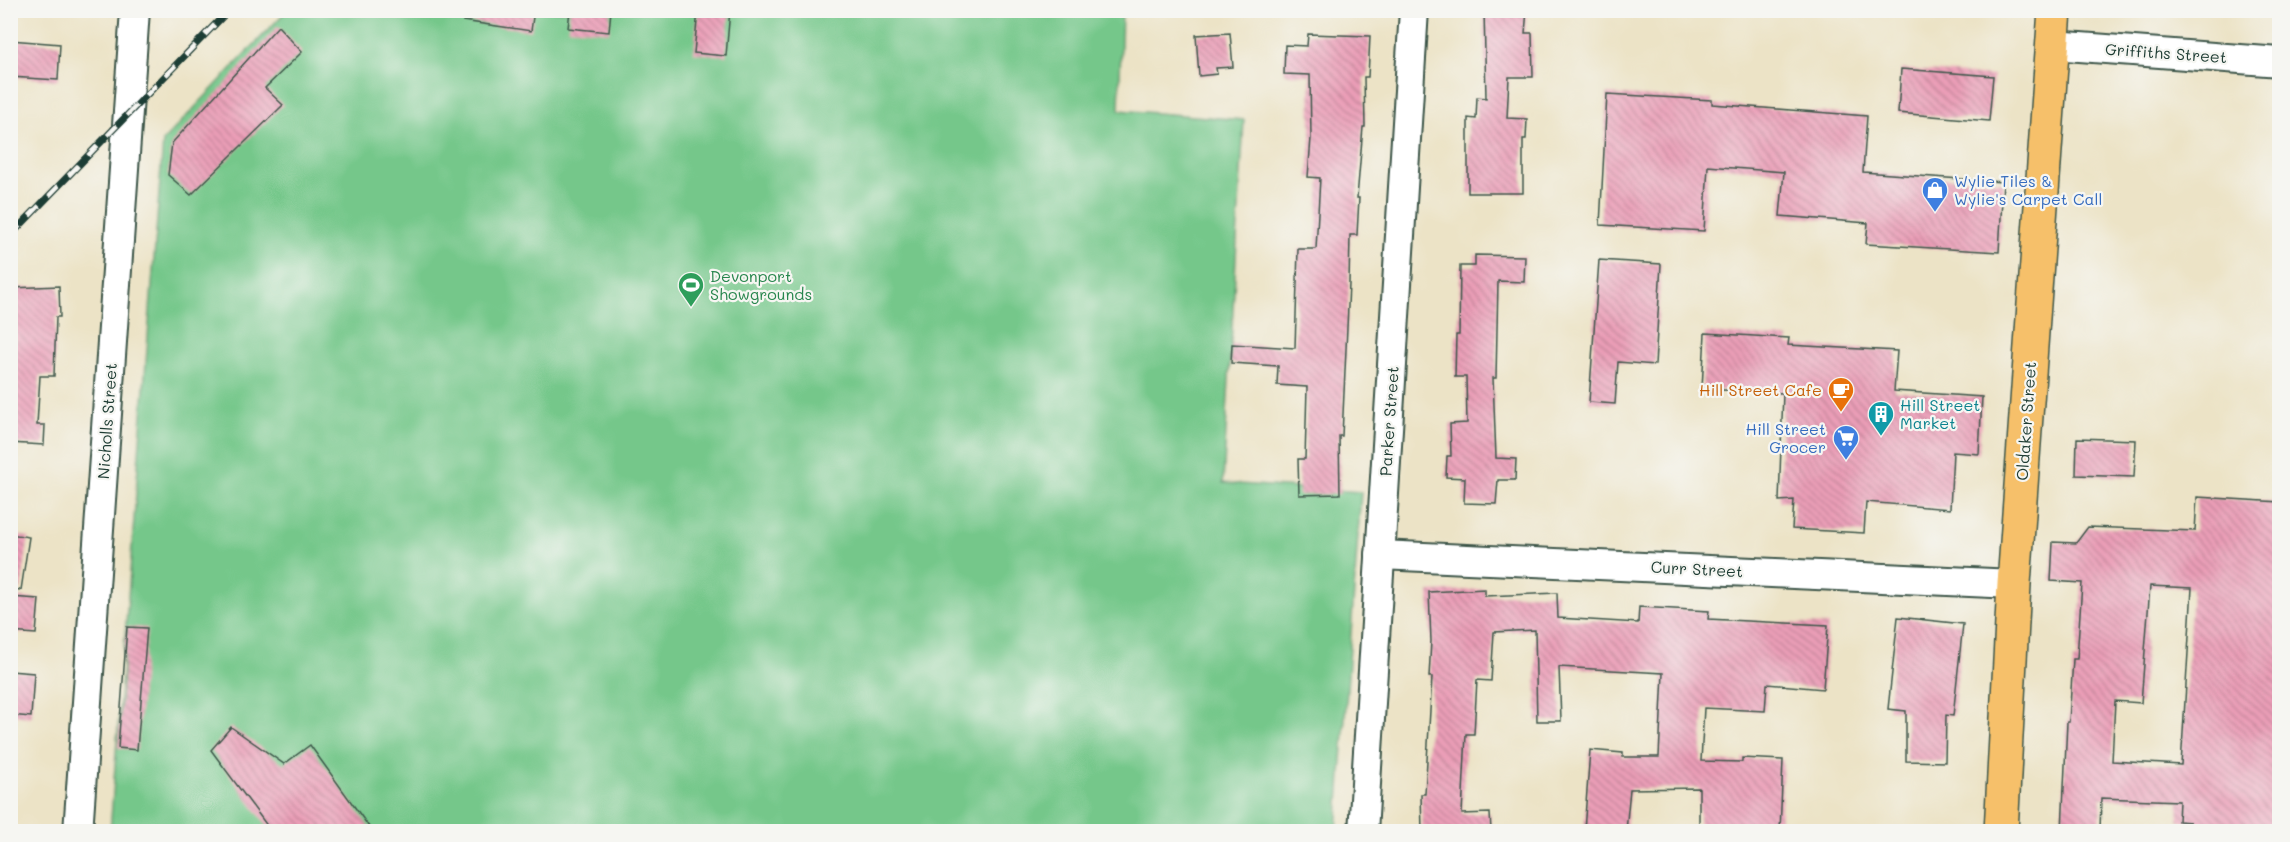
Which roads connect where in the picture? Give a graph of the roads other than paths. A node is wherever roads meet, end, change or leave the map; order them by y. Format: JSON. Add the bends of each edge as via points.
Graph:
{"nodes":[{"id":1,"x":135,"y":10,"type":"edge"},
{"id":2,"x":1414,"y":10,"type":"edge"},
{"id":3,"x":2055,"y":10,"type":"edge"},
{"id":4,"x":2053,"y":45,"type":"junction"},
{"id":5,"x":2280,"y":62,"type":"edge"},
{"id":6,"x":1380,"y":555,"type":"junction"},
{"id":7,"x":2014,"y":584,"type":"junction"},
{"id":8,"x":78,"y":831,"type":"edge"},
{"id":9,"x":1363,"y":831,"type":"edge"},
{"id":10,"x":2001,"y":831,"type":"edge"}],
"edges":[{"from":1,"to":8,"type":"street","name":"Nicholls Street"},
{"from":2,"to":6,"type":"street","name":"Parker Street"},
{"from":3,"to":4,"type":"main road","name":"Oldaker Street"},
{"from":4,"to":5,"type":"street","name":"Griffiths Street"},
{"from":4,"to":7,"type":"main road","name":"Oldaker Street"},
{"from":6,"to":7,"type":"street","name":"Curr Street"},
{"from":6,"to":9,"type":"street","name":"Parker Street"},
{"from":7,"to":10,"type":"main road","name":"Oldaker Street"}]}
